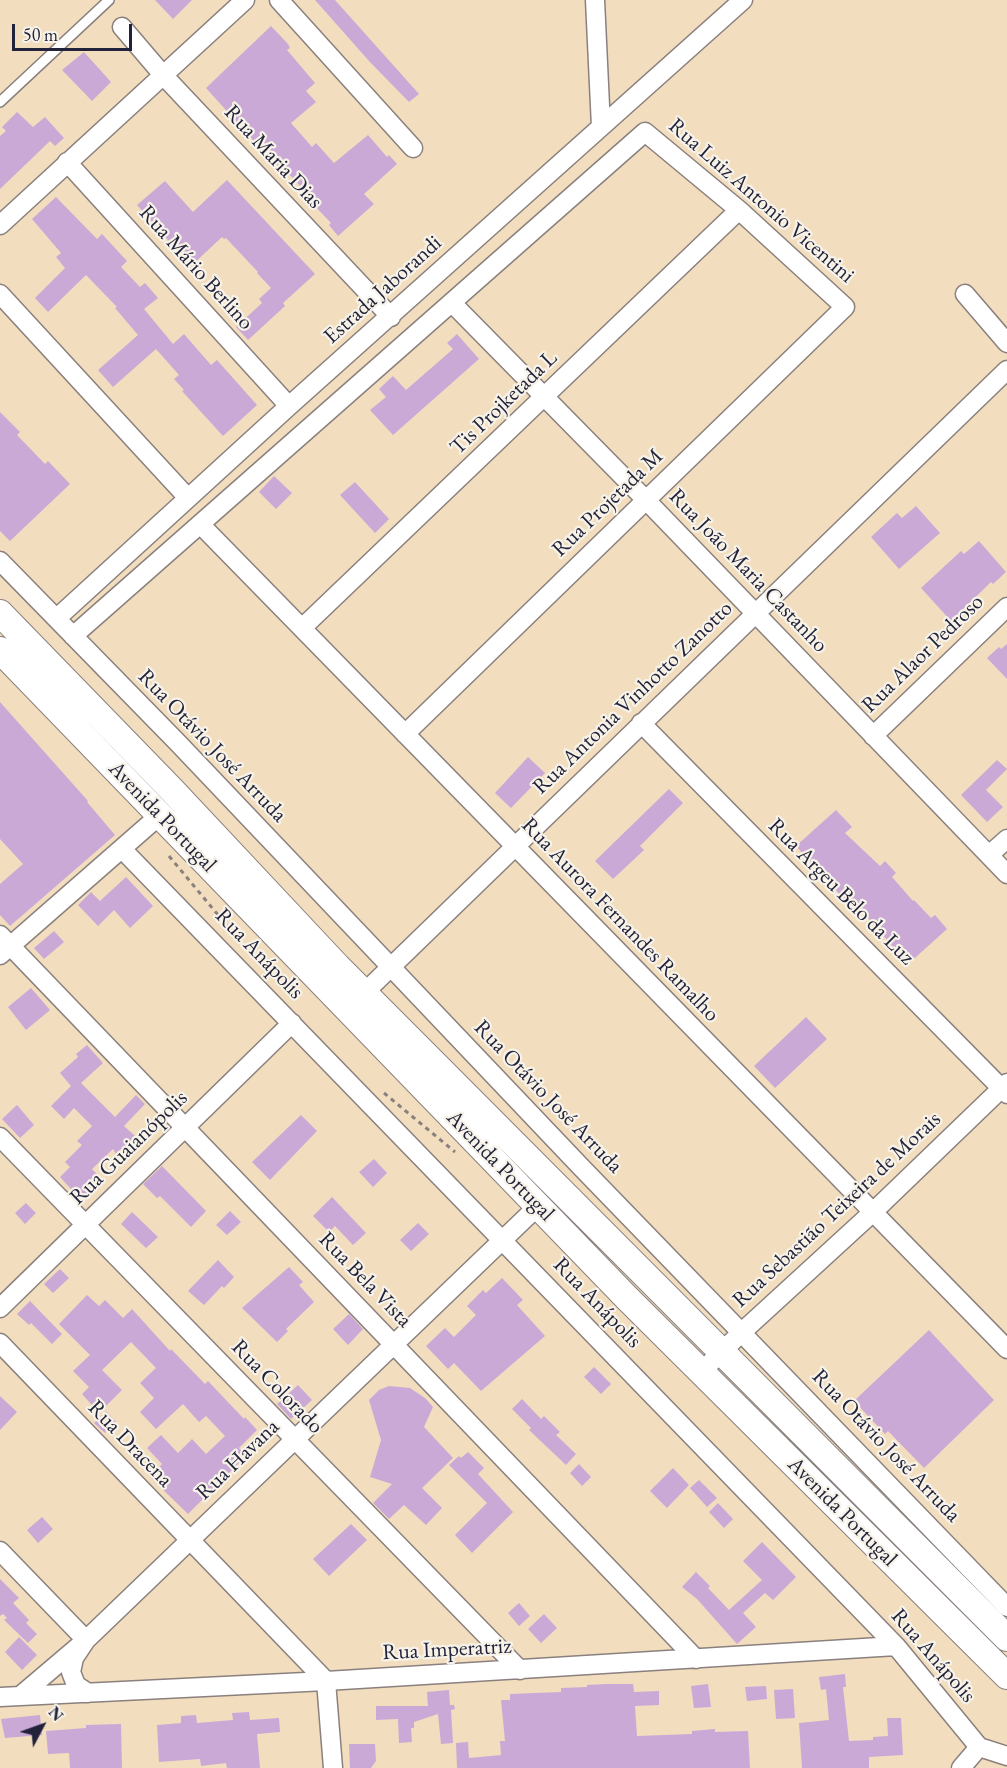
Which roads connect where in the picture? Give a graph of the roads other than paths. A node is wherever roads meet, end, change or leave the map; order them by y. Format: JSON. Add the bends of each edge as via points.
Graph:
{"nodes":[{"id":1,"x":109,"y":0,"type":"edge"},
{"id":2,"x":245,"y":0,"type":"edge"},
{"id":3,"x":279,"y":0,"type":"edge"},
{"id":4,"x":596,"y":0,"type":"edge"},
{"id":5,"x":743,"y":0,"type":"edge"},
{"id":6,"x":122,"y":27,"type":"dead end"},
{"id":7,"x":163,"y":75,"type":"junction"},
{"id":8,"x":0,"y":102,"type":"edge"},
{"id":9,"x":601,"y":127,"type":"junction"},
{"id":10,"x":413,"y":148,"type":"dead end"},
{"id":11,"x":67,"y":162,"type":"junction"},
{"id":12,"x":739,"y":210,"type":"junction"},
{"id":13,"x":0,"y":225,"type":"edge"},
{"id":14,"x":0,"y":294,"type":"edge"},
{"id":15,"x":965,"y":294,"type":"dead end"},
{"id":16,"x":452,"y":303,"type":"junction"},
{"id":17,"x":845,"y":307,"type":"joint"},
{"id":18,"x":391,"y":317,"type":"junction"},
{"id":19,"x":1007,"y":343,"type":"edge"},
{"id":20,"x":1007,"y":370,"type":"edge"},
{"id":21,"x":545,"y":398,"type":"junction"},
{"id":22,"x":289,"y":406,"type":"junction"},
{"id":23,"x":188,"y":498,"type":"junction"},
{"id":24,"x":646,"y":500,"type":"junction"},
{"id":25,"x":200,"y":524,"type":"junction"},
{"id":26,"x":0,"y":561,"type":"edge"},
{"id":27,"x":1007,"y":607,"type":"edge"},
{"id":28,"x":0,"y":613,"type":"edge"},
{"id":29,"x":754,"y":613,"type":"junction"},
{"id":30,"x":57,"y":618,"type":"junction"},
{"id":31,"x":302,"y":628,"type":"junction"},
{"id":32,"x":73,"y":636,"type":"junction"},
{"id":33,"x":0,"y":650,"type":"edge"},
{"id":34,"x":641,"y":723,"type":"junction"},
{"id":35,"x":405,"y":734,"type":"junction"},
{"id":36,"x":873,"y":736,"type":"junction"},
{"id":37,"x":160,"y":815,"type":"junction"},
{"id":38,"x":1007,"y":839,"type":"edge"},
{"id":39,"x":515,"y":846,"type":"junction"},
{"id":40,"x":122,"y":849,"type":"junction"},
{"id":41,"x":989,"y":855,"type":"junction"},
{"id":42,"x":1007,"y":874,"type":"edge"},
{"id":43,"x":4,"y":946,"type":"edge"},
{"id":44,"x":391,"y":967,"type":"junction"},
{"id":45,"x":364,"y":993,"type":"junction"},
{"id":46,"x":292,"y":1023,"type":"junction"},
{"id":47,"x":1005,"y":1088,"type":"edge"},
{"id":48,"x":185,"y":1127,"type":"junction"},
{"id":49,"x":0,"y":1137,"type":"edge"},
{"id":50,"x":538,"y":1206,"type":"junction"},
{"id":51,"x":873,"y":1212,"type":"junction"},
{"id":52,"x":86,"y":1225,"type":"junction"},
{"id":53,"x":503,"y":1240,"type":"junction"},
{"id":54,"x":0,"y":1308,"type":"edge"},
{"id":55,"x":741,"y":1332,"type":"junction"},
{"id":56,"x":0,"y":1343,"type":"edge"},
{"id":57,"x":394,"y":1344,"type":"junction"},
{"id":58,"x":1007,"y":1349,"type":"edge"},
{"id":59,"x":721,"y":1353,"type":"junction"},
{"id":60,"x":701,"y":1372,"type":"junction"},
{"id":61,"x":295,"y":1439,"type":"junction"},
{"id":62,"x":190,"y":1540,"type":"junction"},
{"id":63,"x":0,"y":1551,"type":"edge"},
{"id":64,"x":1007,"y":1606,"type":"edge"},
{"id":65,"x":1007,"y":1638,"type":"edge"},
{"id":66,"x":86,"y":1640,"type":"junction"},
{"id":67,"x":896,"y":1646,"type":"junction"},
{"id":68,"x":696,"y":1659,"type":"junction"},
{"id":69,"x":520,"y":1670,"type":"junction"},
{"id":70,"x":1007,"y":1676,"type":"edge"},
{"id":71,"x":326,"y":1682,"type":"junction"},
{"id":72,"x":88,"y":1693,"type":"junction"},
{"id":73,"x":20,"y":1696,"type":"junction"},
{"id":74,"x":0,"y":1698,"type":"edge"},
{"id":75,"x":979,"y":1747,"type":"junction"},
{"id":76,"x":1007,"y":1756,"type":"edge"},
{"id":77,"x":333,"y":1768,"type":"edge"},
{"id":78,"x":961,"y":1768,"type":"edge"}],
"edges":[{"from":1,"to":8,"type":"lane"},
{"from":2,"to":7,"type":"street"},
{"from":3,"to":10,"type":"street"},
{"from":4,"to":9,"type":"street"},
{"from":5,"to":9,"type":"street","name":"Estrada Jaborandi"},
{"from":6,"to":7,"type":"street","name":"Rua Maria Dias"},
{"from":7,"to":11,"type":"street"},
{"from":7,"to":18,"type":"street","name":"Rua Maria Dias"},
{"from":9,"to":18,"type":"street","name":"Estrada Jaborandi"},
{"from":11,"to":13,"type":"street"},
{"from":11,"to":22,"type":"street","name":"Rua Mário Berlino"},
{"from":12,"to":16,"type":"street","name":"Rua Luiz Antonio Vicentini","via":[[645,132]]},
{"from":12,"to":17,"type":"street","name":"Rua Luiz Antonio Vicentini"},
{"from":12,"to":21,"type":"street","name":"Tis Projketada L"},
{"from":14,"to":23,"type":"street"},
{"from":15,"to":19,"type":"street"},
{"from":16,"to":21,"type":"street","name":"Rua João Maria Castanho"},
{"from":16,"to":25,"type":"street"},
{"from":17,"to":24,"type":"street","name":"Rua Projetada M"},
{"from":18,"to":22,"type":"street","name":"Estrada Jaborandi"},
{"from":20,"to":29,"type":"street","name":"Rua Antonia Vinhotto Zanotto"},
{"from":21,"to":24,"type":"street","name":"Rua João Maria Castanho"},
{"from":21,"to":31,"type":"street","name":"Tis Projketada L"},
{"from":22,"to":23,"type":"street","name":"Estrada Jaborandi"},
{"from":23,"to":30,"type":"street","name":"Estrada Jaborandi"},
{"from":24,"to":29,"type":"street","name":"Rua João Maria Castanho"},
{"from":24,"to":35,"type":"street","name":"Rua Projetada M"},
{"from":25,"to":31,"type":"street","name":"Rua Aurora Fernandes Ramalho"},
{"from":25,"to":32,"type":"street"},
{"from":26,"to":30,"type":"street","name":"Rua Otávio José Arruda"},
{"from":27,"to":36,"type":"street","name":"Rua Alaor Pedroso"},
{"from":28,"to":45,"type":"main road","name":"Avenida Portugal"},
{"from":29,"to":34,"type":"street","name":"Rua Antonia Vinhotto Zanotto"},
{"from":29,"to":36,"type":"street","name":"Rua João Maria Castanho"},
{"from":30,"to":32,"type":"street","name":"Rua Otávio José Arruda"},
{"from":31,"to":35,"type":"street","name":"Rua Aurora Fernandes Ramalho"},
{"from":32,"to":44,"type":"street","name":"Rua Otávio José Arruda"},
{"from":33,"to":37,"type":"main road","name":"Avenida Portugal"},
{"from":34,"to":39,"type":"street","name":"Rua Antonia Vinhotto Zanotto"},
{"from":34,"to":47,"type":"street","name":"Rua Argeu Belo da Luz"},
{"from":35,"to":39,"type":"street","name":"Rua Aurora Fernandes Ramalho"},
{"from":36,"to":41,"type":"street","name":"Rua João Maria Castanho"},
{"from":37,"to":40,"type":"street"},
{"from":37,"to":50,"type":"main road","name":"Avenida Portugal"},
{"from":38,"to":41,"type":"street"},
{"from":39,"to":44,"type":"street","name":"Rua Antonia Vinhotto Zanotto"},
{"from":39,"to":51,"type":"street","name":"Rua Aurora Fernandes Ramalho"},
{"from":40,"to":43,"type":"street"},
{"from":40,"to":46,"type":"street","name":"Rua Anápolis"},
{"from":41,"to":42,"type":"street","name":"Rua João Maria Castanho"},
{"from":43,"to":48,"type":"street","name":"Rua Bela Vista"},
{"from":44,"to":45,"type":"street","name":"Rua Antonia Vinhotto Zanotto"},
{"from":44,"to":55,"type":"street","name":"Rua Otávio José Arruda"},
{"from":45,"to":59,"type":"main road","name":"Avenida Portugal"},
{"from":46,"to":48,"type":"street","name":"Rua Guaianópolis"},
{"from":46,"to":53,"type":"street","name":"Rua Anápolis"},
{"from":47,"to":51,"type":"street","name":"Rua Sebastião Teixeira de Morais"},
{"from":48,"to":52,"type":"street","name":"Rua Guaianópolis"},
{"from":48,"to":57,"type":"street","name":"Rua Bela Vista"},
{"from":49,"to":52,"type":"street","name":"Rua Colorado"},
{"from":50,"to":53,"type":"street","name":"Rua Havana"},
{"from":50,"to":60,"type":"main road","name":"Avenida Portugal"},
{"from":51,"to":55,"type":"street","name":"Rua Sebastião Teixeira de Morais"},
{"from":51,"to":58,"type":"street","name":"Rua Aurora Fernandes Ramalho"},
{"from":52,"to":54,"type":"street","name":"Rua Guaianópolis"},
{"from":52,"to":61,"type":"street","name":"Rua Colorado"},
{"from":53,"to":57,"type":"street","name":"Rua Havana"},
{"from":53,"to":67,"type":"street","name":"Rua Anápolis"},
{"from":55,"to":59,"type":"street","name":"Rua Sebastião Teixeira de Morais"},
{"from":55,"to":64,"type":"street","name":"Rua Otávio José Arruda"},
{"from":56,"to":62,"type":"street","name":"Rua Dracena"},
{"from":57,"to":61,"type":"street","name":"Rua Havana"},
{"from":57,"to":68,"type":"street","name":"Rua Bela Vista"},
{"from":59,"to":60,"type":"street","name":"Rua Sebastião Teixeira de Morais"},
{"from":59,"to":65,"type":"main road","name":"Avenida Portugal"},
{"from":60,"to":70,"type":"main road","name":"Avenida Portugal"},
{"from":61,"to":62,"type":"street","name":"Rua Havana"},
{"from":61,"to":69,"type":"street","name":"Rua Colorado"},
{"from":62,"to":66,"type":"street","name":"Rua Havana"},
{"from":62,"to":71,"type":"street","name":"Rua Dracena"},
{"from":63,"to":66,"type":"street"},
{"from":66,"to":72,"type":"street","via":[[71,1672],[76,1685]]},
{"from":66,"to":73,"type":"street","name":"Rua Havana"},
{"from":67,"to":68,"type":"street","name":"Rua Imperatriz"},
{"from":67,"to":75,"type":"street","name":"Rua Anápolis"},
{"from":68,"to":69,"type":"street","name":"Rua Imperatriz"},
{"from":69,"to":71,"type":"street","name":"Rua Imperatriz"},
{"from":71,"to":72,"type":"street","name":"Rua Imperatriz"},
{"from":71,"to":77,"type":"street"},
{"from":72,"to":73,"type":"street","name":"Rua Imperatriz"},
{"from":73,"to":74,"type":"street","name":"Rua Imperatriz"},
{"from":75,"to":76,"type":"street"},
{"from":75,"to":78,"type":"street"}]}
